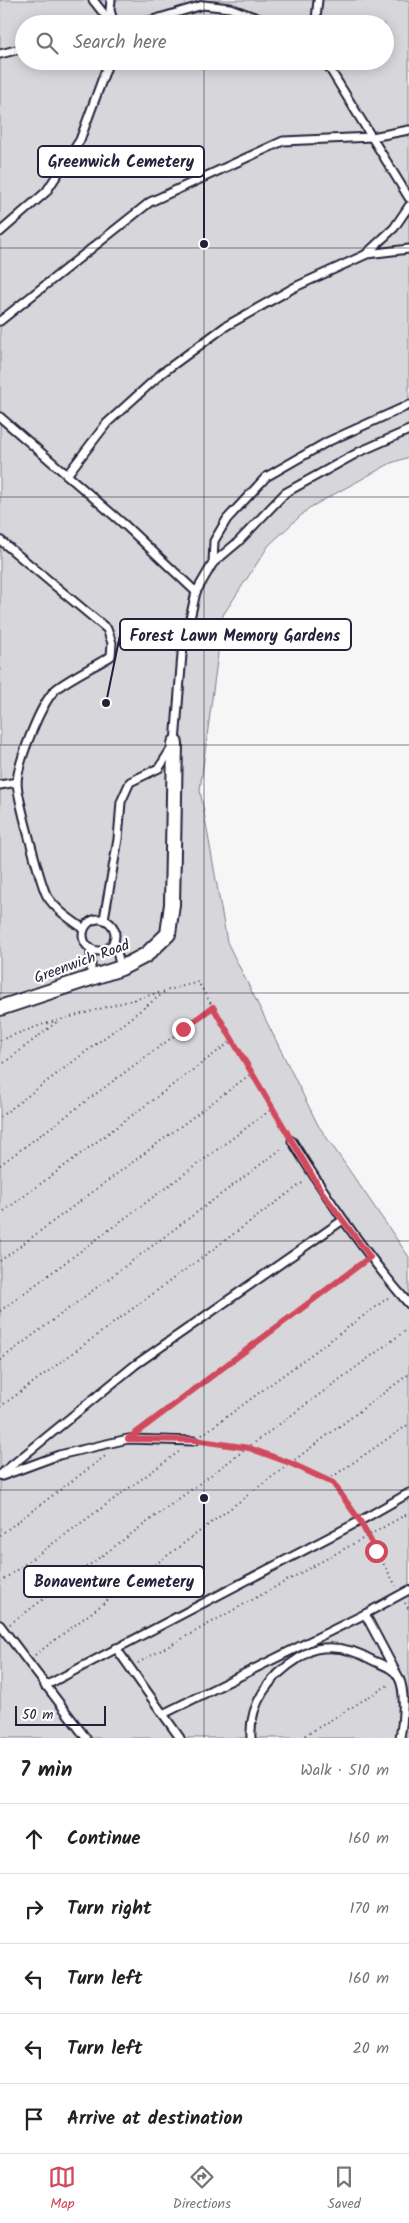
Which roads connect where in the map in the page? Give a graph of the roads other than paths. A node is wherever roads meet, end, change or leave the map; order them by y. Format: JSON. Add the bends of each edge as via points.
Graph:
{"nodes":[{"id":1,"x":93,"y":0,"type":"edge"},
{"id":2,"x":111,"y":0,"type":"edge"},
{"id":3,"x":318,"y":0,"type":"edge"},
{"id":4,"x":106,"y":15,"type":"edge"},
{"id":5,"x":111,"y":15,"type":"edge"},
{"id":6,"x":172,"y":15,"type":"edge"},
{"id":7,"x":249,"y":15,"type":"edge"},
{"id":8,"x":316,"y":15,"type":"edge"},
{"id":9,"x":15,"y":50,"type":"edge"},
{"id":10,"x":0,"y":54,"type":"edge"},
{"id":11,"x":106,"y":70,"type":"edge"},
{"id":12,"x":331,"y":70,"type":"edge"},
{"id":13,"x":409,"y":130,"type":"edge"},
{"id":14,"x":372,"y":136,"type":"junction"},
{"id":15,"x":409,"y":198,"type":"edge"},
{"id":16,"x":409,"y":206,"type":"edge"},
{"id":17,"x":0,"y":232,"type":"edge"},
{"id":18,"x":409,"y":249,"type":"edge"},
{"id":19,"x":366,"y":254,"type":"junction"},
{"id":20,"x":0,"y":321,"type":"edge"},
{"id":21,"x":409,"y":405,"type":"edge"},
{"id":22,"x":0,"y":417,"type":"edge"},
{"id":23,"x":409,"y":430,"type":"edge"},
{"id":24,"x":66,"y":475,"type":"junction"},
{"id":25,"x":0,"y":540,"type":"edge"},
{"id":26,"x":213,"y":563,"type":"junction"},
{"id":27,"x":196,"y":592,"type":"junction"},
{"id":28,"x":176,"y":743,"type":"junction"},
{"id":29,"x":17,"y":782,"type":"junction"},
{"id":30,"x":0,"y":785,"type":"edge"},
{"id":31,"x":104,"y":919,"type":"junction"},
{"id":32,"x":84,"y":929,"type":"junction"},
{"id":33,"x":114,"y":940,"type":"junction"},
{"id":34,"x":91,"y":949,"type":"junction"},
{"id":35,"x":121,"y":968,"type":"junction"},
{"id":36,"x":90,"y":979,"type":"junction"},
{"id":37,"x":0,"y":1008,"type":"edge"},
{"id":38,"x":292,"y":1141,"type":"road end"},
{"id":39,"x":343,"y":1220,"type":"junction"},
{"id":40,"x":409,"y":1304,"type":"edge"},
{"id":41,"x":194,"y":1440,"type":"road end"},
{"id":42,"x":0,"y":1476,"type":"edge"},
{"id":43,"x":409,"y":1493,"type":"edge"},
{"id":44,"x":409,"y":1590,"type":"edge"},
{"id":45,"x":365,"y":1614,"type":"junction"},
{"id":46,"x":1,"y":1628,"type":"edge"},
{"id":47,"x":116,"y":1648,"type":"junction"},
{"id":48,"x":400,"y":1678,"type":"junction"},
{"id":49,"x":45,"y":1686,"type":"junction"},
{"id":50,"x":163,"y":1714,"type":"junction"},
{"id":51,"x":86,"y":1738,"type":"edge"},
{"id":52,"x":180,"y":1738,"type":"edge"},
{"id":53,"x":251,"y":1738,"type":"edge"},
{"id":54,"x":400,"y":1738,"type":"edge"}],
"edges":[{"from":1,"to":4,"type":"lane"},
{"from":2,"to":5,"type":"lane"},
{"from":3,"to":8,"type":"lane"},
{"from":6,"to":7,"type":"lane","via":[[203,5],[230,8]]},
{"from":9,"to":10,"type":"lane"},
{"from":11,"to":17,"type":"lane","via":[[80,140],[46,192]]},
{"from":12,"to":14,"type":"lane"},
{"from":13,"to":14,"type":"lane"},
{"from":14,"to":15,"type":"lane"},
{"from":14,"to":20,"type":"lane","via":[[283,141],[150,202]]},
{"from":16,"to":19,"type":"lane","via":[[394,228]]},
{"from":18,"to":19,"type":"lane"},
{"from":19,"to":24,"type":"lane","via":[[295,287],[226,326],[162,373],[107,423]]},
{"from":21,"to":26,"type":"lane","via":[[327,442],[266,476],[227,519],[214,541]]},
{"from":22,"to":24,"type":"lane"},
{"from":23,"to":26,"type":"lane","via":[[358,452],[285,494]]},
{"from":24,"to":27,"type":"lane"},
{"from":25,"to":29,"type":"lane","via":[[107,629],[112,643],[111,656],[55,690],[28,740]]},
{"from":26,"to":27,"type":"lane"},
{"from":27,"to":28,"type":"lane","via":[[182,654]]},
{"from":28,"to":31,"type":"lane","via":[[159,768],[130,782],[121,802]]},
{"from":28,"to":35,"type":"street","name":"Greenwich Road","via":[[172,904],[168,934],[146,955]]},
{"from":29,"to":30,"type":"lane"},
{"from":29,"to":32,"type":"lane","via":[[46,894],[56,908]]},
{"from":31,"to":32,"type":"lane","via":[[91,920]]},
{"from":31,"to":33,"type":"lane","via":[[113,926]]},
{"from":32,"to":34,"type":"lane","via":[[84,940]]},
{"from":33,"to":34,"type":"lane","via":[[105,950]]},
{"from":33,"to":35,"type":"lane"},
{"from":34,"to":36,"type":"lane"},
{"from":35,"to":36,"type":"street","name":"Greenwich Road"},
{"from":36,"to":37,"type":"street","name":"Greenwich Road"},
{"from":38,"to":39,"type":"lane"},
{"from":39,"to":40,"type":"lane"},
{"from":39,"to":42,"type":"lane","via":[[135,1365]]},
{"from":41,"to":42,"type":"lane","via":[[128,1439],[59,1455]]},
{"from":43,"to":47,"type":"lane"},
{"from":44,"to":45,"type":"lane"},
{"from":45,"to":48,"type":"lane"},
{"from":45,"to":50,"type":"lane"},
{"from":46,"to":49,"type":"lane"},
{"from":47,"to":49,"type":"lane"},
{"from":47,"to":50,"type":"lane"},
{"from":48,"to":53,"type":"lane","via":[[359,1652],[315,1649],[285,1667],[261,1692],[250,1723]]},
{"from":48,"to":54,"type":"lane","via":[[404,1715]]},
{"from":49,"to":51,"type":"lane"},
{"from":50,"to":52,"type":"lane"}]}
